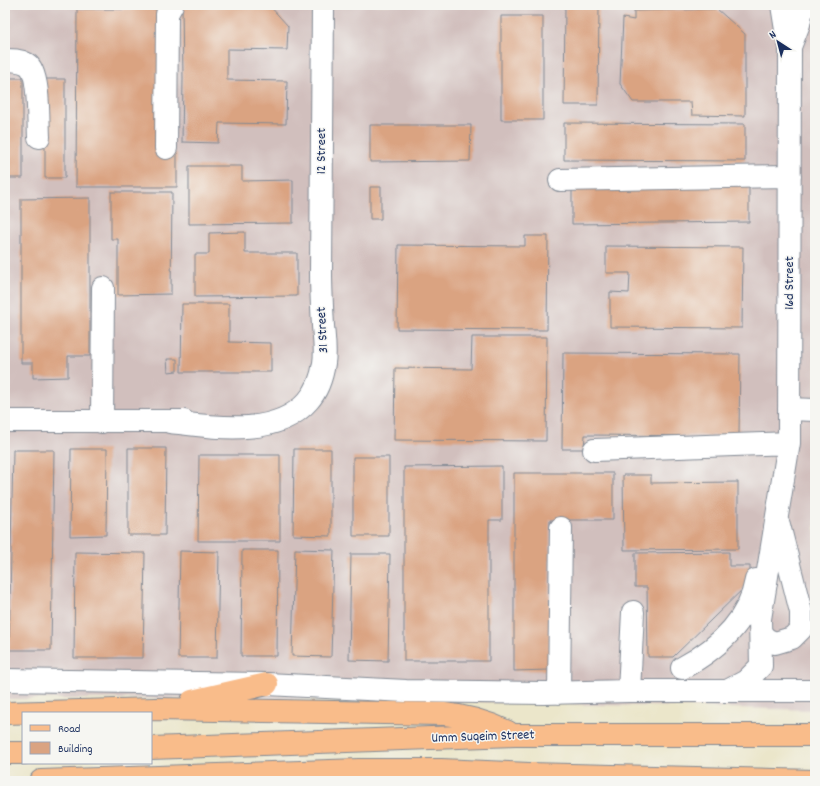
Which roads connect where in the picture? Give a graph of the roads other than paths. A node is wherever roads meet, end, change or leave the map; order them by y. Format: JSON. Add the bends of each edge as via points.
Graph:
{"nodes":[{"id":1,"x":172,"y":5,"type":"edge"},
{"id":2,"x":323,"y":5,"type":"edge"},
{"id":3,"x":782,"y":5,"type":"edge"},
{"id":4,"x":803,"y":5,"type":"edge"},
{"id":5,"x":790,"y":46,"type":"junction"},
{"id":6,"x":5,"y":60,"type":"edge"},
{"id":7,"x":39,"y":137,"type":"dead end"},
{"id":8,"x":166,"y":148,"type":"dead end"},
{"id":9,"x":790,"y":176,"type":"junction"},
{"id":10,"x":560,"y":180,"type":"dead end"},
{"id":11,"x":103,"y":288,"type":"dead end"},
{"id":12,"x":321,"y":296,"type":"joint"},
{"id":13,"x":789,"y":409,"type":"junction"},
{"id":14,"x":815,"y":410,"type":"edge"},
{"id":15,"x":5,"y":422,"type":"edge"},
{"id":16,"x":102,"y":422,"type":"junction"},
{"id":17,"x":789,"y":443,"type":"junction"},
{"id":18,"x":594,"y":450,"type":"dead end"},
{"id":19,"x":777,"y":518,"type":"junction"},
{"id":20,"x":561,"y":528,"type":"dead end"},
{"id":21,"x":633,"y":612,"type":"dead end"},
{"id":22,"x":761,"y":633,"type":"junction"},
{"id":23,"x":682,"y":668,"type":"dead end"},
{"id":24,"x":5,"y":680,"type":"edge"},
{"id":25,"x":267,"y":684,"type":"junction"},
{"id":26,"x":726,"y":691,"type":"junction"},
{"id":27,"x":815,"y":691,"type":"edge"},
{"id":28,"x":629,"y":692,"type":"junction"},
{"id":29,"x":559,"y":693,"type":"junction"},
{"id":30,"x":155,"y":709,"type":"junction"},
{"id":31,"x":42,"y":712,"type":"edge"},
{"id":32,"x":5,"y":713,"type":"edge"},
{"id":33,"x":22,"y":713,"type":"edge"},
{"id":34,"x":515,"y":735,"type":"junction"},
{"id":35,"x":815,"y":735,"type":"edge"},
{"id":36,"x":152,"y":748,"type":"edge"},
{"id":37,"x":5,"y":753,"type":"edge"},
{"id":38,"x":22,"y":753,"type":"edge"},
{"id":39,"x":529,"y":774,"type":"junction"},
{"id":40,"x":41,"y":781,"type":"edge"},
{"id":41,"x":497,"y":781,"type":"edge"},
{"id":42,"x":815,"y":781,"type":"edge"}],
"edges":[{"from":1,"to":8,"type":"street","via":[[167,14]]},
{"from":2,"to":12,"type":"street","name":"12 Street"},
{"from":3,"to":5,"type":"street","name":"16d Street"},
{"from":4,"to":5,"type":"street","name":"16d Street"},
{"from":5,"to":9,"type":"street","name":"16d Street"},
{"from":6,"to":7,"type":"street","via":[[16,60],[31,68],[36,87]]},
{"from":9,"to":10,"type":"street"},
{"from":9,"to":13,"type":"street","name":"16d Street"},
{"from":11,"to":16,"type":"street"},
{"from":12,"to":16,"type":"street","name":"31 Street","via":[[324,351],[322,372],[314,392],[300,409],[281,421],[260,426]]},
{"from":13,"to":14,"type":"street"},
{"from":13,"to":17,"type":"street","name":"16d Street"},
{"from":15,"to":16,"type":"street","name":"31 Street"},
{"from":17,"to":18,"type":"street"},
{"from":17,"to":19,"type":"street","name":"16d Street"},
{"from":19,"to":22,"type":"street","name":"16d Street","via":[[760,619]]},
{"from":19,"to":22,"type":"street","name":"16d Street","via":[[801,612],[801,629],[792,638],[775,643]]},
{"from":19,"to":23,"type":"street","via":[[760,550],[754,593],[744,612],[718,645]]},
{"from":20,"to":29,"type":"street"},
{"from":21,"to":28,"type":"street"},
{"from":22,"to":26,"type":"street","name":"16d Street","via":[[761,666],[746,681]]},
{"from":24,"to":25,"type":"street"},
{"from":25,"to":29,"type":"street","via":[[406,691]]},
{"from":25,"to":30,"type":"main road"},
{"from":26,"to":27,"type":"street"},
{"from":26,"to":28,"type":"street"},
{"from":28,"to":29,"type":"street"},
{"from":30,"to":31,"type":"main road"},
{"from":30,"to":34,"type":"main road","via":[[444,714],[476,719]]},
{"from":32,"to":33,"type":"main road"},
{"from":34,"to":35,"type":"main road","name":"Umm Suqeim Street"},
{"from":34,"to":36,"type":"main road","name":"Umm Suqeim Street"},
{"from":37,"to":38,"type":"main road"},
{"from":39,"to":40,"type":"main road","via":[[359,770]]},
{"from":39,"to":41,"type":"main road"},
{"from":39,"to":42,"type":"main road"}]}
